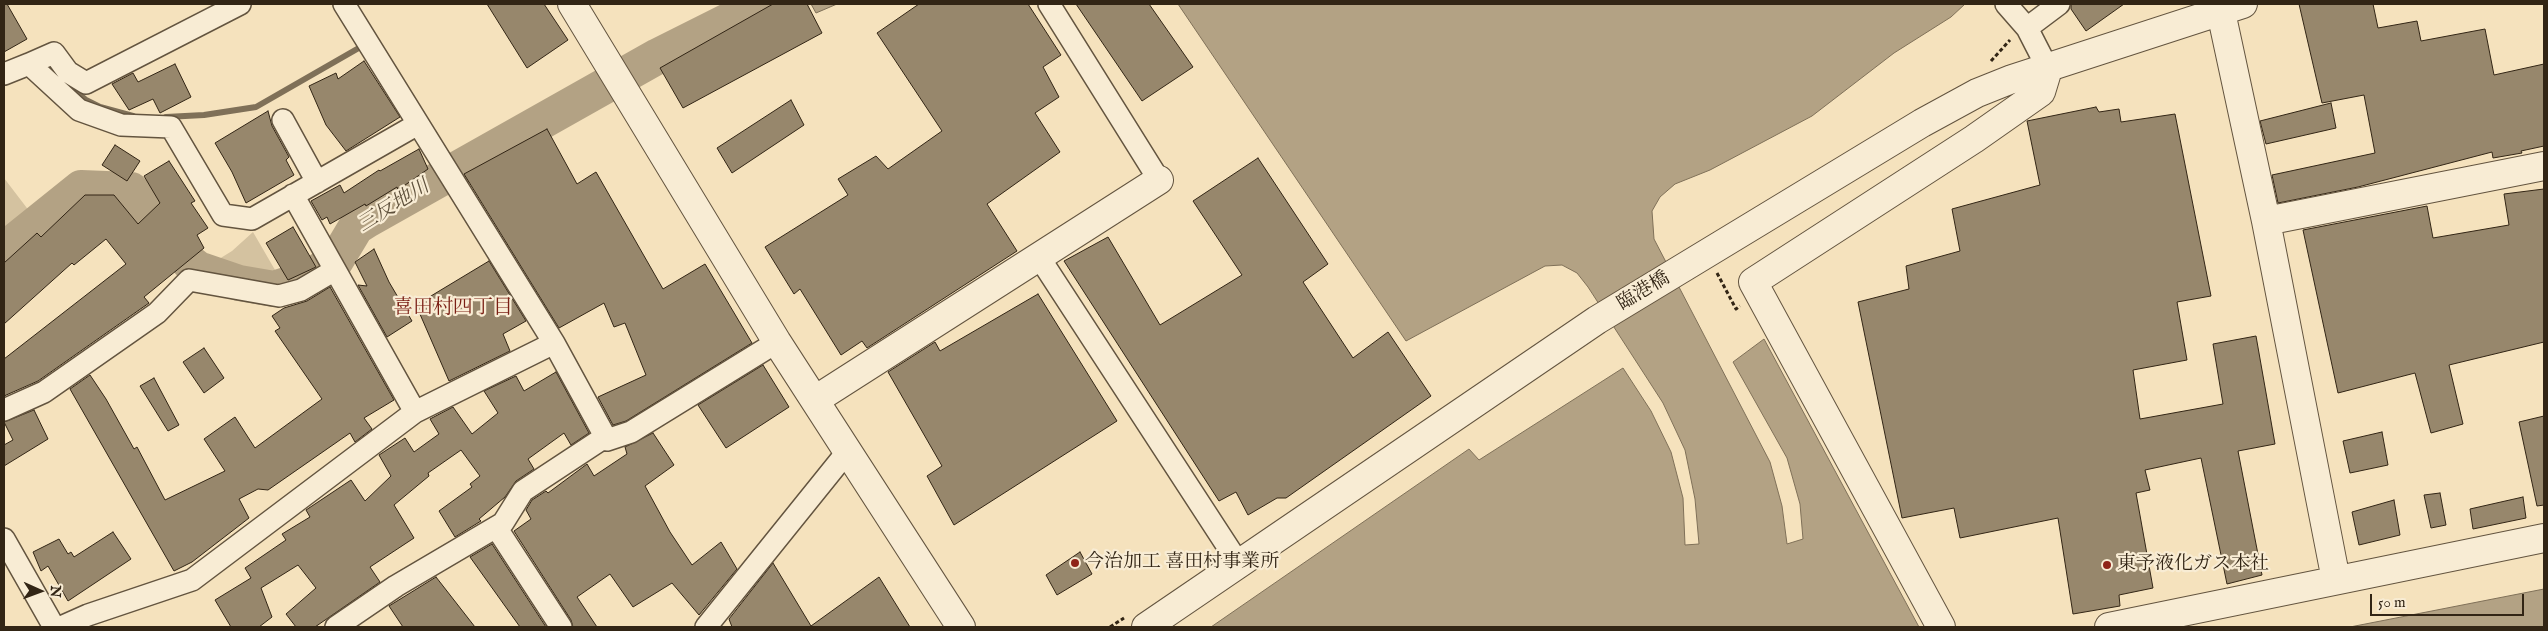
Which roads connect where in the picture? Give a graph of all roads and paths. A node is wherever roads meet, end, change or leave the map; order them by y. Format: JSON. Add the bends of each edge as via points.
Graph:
{"nodes":[{"id":1,"x":240,"y":4,"type":"edge"},
{"id":2,"x":344,"y":4,"type":"edge"},
{"id":3,"x":572,"y":4,"type":"edge"},
{"id":4,"x":1049,"y":4,"type":"edge"},
{"id":5,"x":2006,"y":4,"type":"edge"},
{"id":6,"x":2059,"y":4,"type":"edge"},
{"id":7,"x":2227,"y":7,"type":"edge"},
{"id":8,"x":2027,"y":28,"type":"junction"},
{"id":9,"x":29,"y":64,"type":"junction"},
{"id":10,"x":2048,"y":69,"type":"junction"},
{"id":11,"x":4,"y":74,"type":"edge"},
{"id":12,"x":283,"y":120,"type":"dead end"},
{"id":13,"x":418,"y":124,"type":"junction"},
{"id":14,"x":2544,"y":166,"type":"edge"},
{"id":15,"x":1159,"y":180,"type":"joint"},
{"id":16,"x":317,"y":182,"type":"junction"},
{"id":17,"x":293,"y":196,"type":"junction"},
{"id":18,"x":2266,"y":221,"type":"junction"},
{"id":19,"x":1039,"y":257,"type":"junction"},
{"id":20,"x":335,"y":270,"type":"junction"},
{"id":21,"x":777,"y":342,"type":"junction"},
{"id":22,"x":554,"y":343,"type":"junction"},
{"id":23,"x":815,"y":400,"type":"junction"},
{"id":24,"x":4,"y":410,"type":"edge"},
{"id":25,"x":415,"y":412,"type":"junction"},
{"id":26,"x":605,"y":437,"type":"junction"},
{"id":27,"x":846,"y":452,"type":"junction"},
{"id":28,"x":496,"y":527,"type":"junction"},
{"id":29,"x":2544,"y":538,"type":"edge"},
{"id":30,"x":4,"y":539,"type":"edge"},
{"id":31,"x":1239,"y":564,"type":"junction"},
{"id":32,"x":2336,"y":580,"type":"junction"},
{"id":33,"x":93,"y":621,"type":"edge"},
{"id":34,"x":54,"y":627,"type":"edge"},
{"id":35,"x":61,"y":627,"type":"edge"},
{"id":36,"x":336,"y":627,"type":"edge"},
{"id":37,"x":562,"y":627,"type":"edge"},
{"id":38,"x":706,"y":627,"type":"edge"},
{"id":39,"x":961,"y":627,"type":"edge"},
{"id":40,"x":1146,"y":627,"type":"edge"},
{"id":41,"x":1941,"y":627,"type":"edge"},
{"id":42,"x":2109,"y":627,"type":"edge"}],
"edges":[{"from":1,"to":9,"type":"street","via":[[86,83],[68,72],[54,53]]},
{"from":2,"to":13,"type":"street"},
{"from":3,"to":21,"type":"street"},
{"from":4,"to":15,"type":"street"},
{"from":5,"to":8,"type":"street"},
{"from":6,"to":8,"type":"street"},
{"from":7,"to":10,"type":"street","name":"臨港橋"},
{"from":7,"to":18,"type":"street"},
{"from":8,"to":10,"type":"street"},
{"from":9,"to":11,"type":"street"},
{"from":9,"to":17,"type":"street","via":[[79,110],[121,125],[171,128],[223,215],[252,219]]},
{"from":10,"to":31,"type":"street","name":"臨港橋","via":[[1977,93],[1597,320]]},
{"from":10,"to":41,"type":"street","via":[[2041,92],[1753,282]]},
{"from":12,"to":16,"type":"street"},
{"from":13,"to":16,"type":"street"},
{"from":13,"to":22,"type":"street"},
{"from":14,"to":18,"type":"street"},
{"from":15,"to":19,"type":"street"},
{"from":16,"to":17,"type":"street"},
{"from":17,"to":20,"type":"street"},
{"from":18,"to":32,"type":"street"},
{"from":19,"to":23,"type":"street"},
{"from":19,"to":31,"type":"street"},
{"from":20,"to":24,"type":"street","via":[[301,290],[279,296],[189,280],[157,312],[44,392]]},
{"from":20,"to":25,"type":"street"},
{"from":21,"to":23,"type":"street"},
{"from":21,"to":26,"type":"street","via":[[631,432],[607,440]]},
{"from":22,"to":25,"type":"street"},
{"from":22,"to":26,"type":"street"},
{"from":23,"to":27,"type":"street"},
{"from":25,"to":33,"type":"street","via":[[192,580]]},
{"from":26,"to":28,"type":"street","via":[[523,491],[503,523]]},
{"from":27,"to":38,"type":"street"},
{"from":27,"to":39,"type":"street"},
{"from":28,"to":36,"type":"street","via":[[396,586]]},
{"from":28,"to":37,"type":"street"},
{"from":29,"to":32,"type":"street"},
{"from":30,"to":34,"type":"street"},
{"from":31,"to":40,"type":"street","name":"臨港橋"},
{"from":32,"to":42,"type":"street"},
{"from":33,"to":35,"type":"street"}]}
